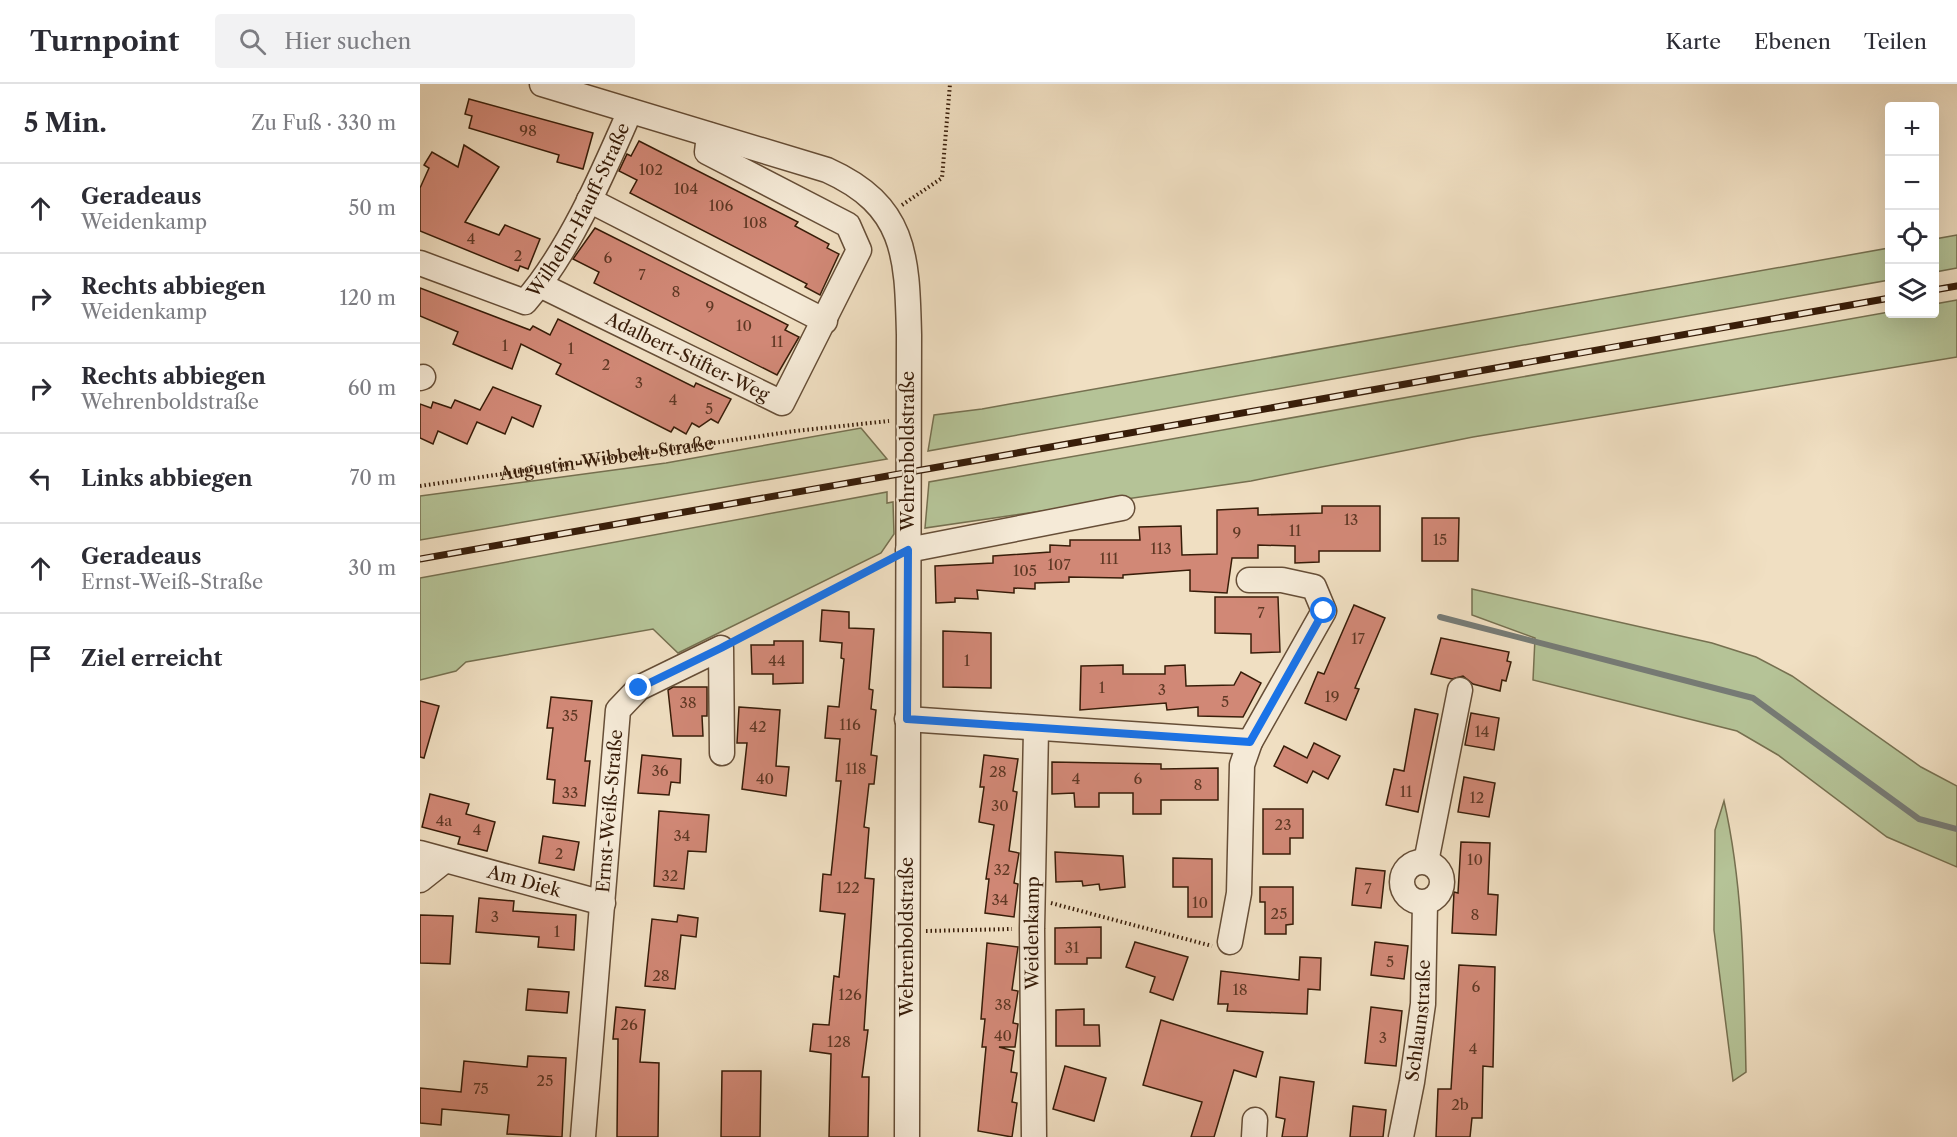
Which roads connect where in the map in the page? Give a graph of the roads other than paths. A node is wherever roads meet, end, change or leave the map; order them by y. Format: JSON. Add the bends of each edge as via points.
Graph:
{"nodes":[{"id":1,"x":542,"y":84,"type":"edge"},
{"id":2,"x":630,"y":111,"type":"junction"},
{"id":3,"x":709,"y":135,"type":"junction"},
{"id":4,"x":589,"y":200,"type":"junction"},
{"id":5,"x":420,"y":263,"type":"edge"},
{"id":6,"x":540,"y":285,"type":"junction"},
{"id":7,"x":825,"y":321,"type":"junction"},
{"id":8,"x":1122,"y":508,"type":"dead end"},
{"id":9,"x":908,"y":550,"type":"junction"},
{"id":10,"x":1249,"y":580,"type":"dead end"},
{"id":11,"x":1460,"y":690,"type":"dead end"},
{"id":12,"x":907,"y":719,"type":"junction"},
{"id":13,"x":1036,"y":730,"type":"junction"},
{"id":14,"x":1250,"y":742,"type":"junction"},
{"id":15,"x":722,"y":753,"type":"dead end"},
{"id":16,"x":420,"y":853,"type":"edge"},
{"id":17,"x":444,"y":861,"type":"junction"},
{"id":18,"x":420,"y":880,"type":"edge"},
{"id":19,"x":603,"y":903,"type":"junction"},
{"id":20,"x":1230,"y":942,"type":"road end"},
{"id":21,"x":583,"y":1137,"type":"edge"},
{"id":22,"x":907,"y":1137,"type":"edge"},
{"id":23,"x":1034,"y":1137,"type":"edge"},
{"id":24,"x":1401,"y":1137,"type":"edge"}],
"edges":[{"from":1,"to":2,"type":"street","name":"Wehrenboldstraße"},
{"from":2,"to":3,"type":"street","name":"Wehrenboldstraße"},
{"from":2,"to":4,"type":"street","name":"Wilhelm-Hauff-Straße"},
{"from":3,"to":7,"type":"street","name":"Adalbert-Stifter-Weg","via":[[707,152],[848,225],[859,250]]},
{"from":3,"to":9,"type":"street","name":"Wehrenboldstraße","via":[[844,178],[860,188],[896,230],[907,277]]},
{"from":4,"to":6,"type":"street","name":"Wilhelm-Hauff-Straße"},
{"from":4,"to":7,"type":"street"},
{"from":5,"to":6,"type":"street","name":"Wilhelm-Hauff-Straße","via":[[525,302]]},
{"from":6,"to":7,"type":"street","name":"Adalbert-Stifter-Weg","via":[[782,403]]},
{"from":8,"to":9,"type":"street"},
{"from":9,"to":12,"type":"street","name":"Wehrenboldstraße"},
{"from":10,"to":14,"type":"street","via":[[1282,580],[1314,587],[1324,611]]},
{"from":11,"to":24,"type":"street","name":"Schlaunstraße","via":[[1426,862],[1439,870],[1443,884],[1437,897],[1425,903],[1423,1004]]},
{"from":12,"to":13,"type":"street"},
{"from":12,"to":22,"type":"street","name":"Wehrenboldstraße"},
{"from":13,"to":14,"type":"street"},
{"from":13,"to":23,"type":"street","name":"Weidenkamp","via":[[1032,929]]},
{"from":14,"to":20,"type":"street","via":[[1242,765],[1239,893]]},
{"from":15,"to":19,"type":"street","name":"Ernst-Weiß-Straße","via":[[721,648],[639,688],[618,710]]},
{"from":16,"to":17,"type":"street","name":"Am Diek"},
{"from":17,"to":18,"type":"street"},
{"from":17,"to":19,"type":"street","name":"Am Diek"},
{"from":19,"to":21,"type":"street","name":"Ernst-Weiß-Straße"}]}
